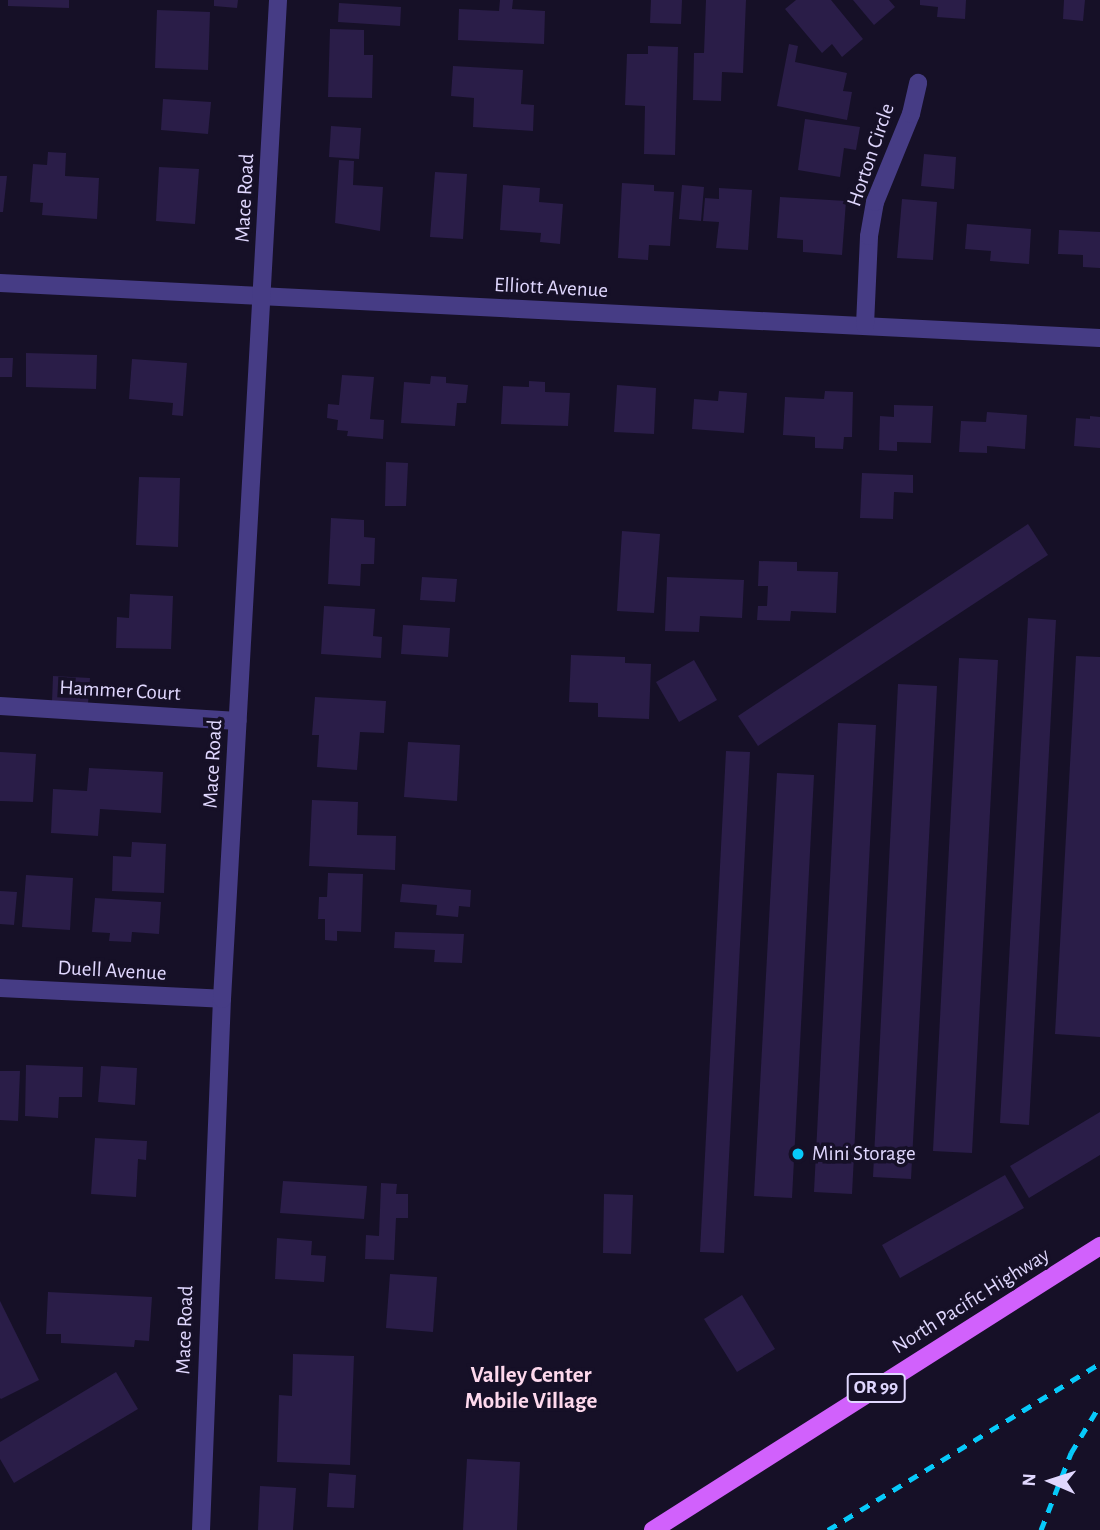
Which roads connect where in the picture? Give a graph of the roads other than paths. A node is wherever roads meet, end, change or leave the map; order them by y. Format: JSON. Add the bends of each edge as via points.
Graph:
{"nodes":[{"id":1,"x":278,"y":0,"type":"edge"},
{"id":2,"x":918,"y":83,"type":"dead end"},
{"id":3,"x":0,"y":284,"type":"edge"},
{"id":4,"x":263,"y":297,"type":"junction"},
{"id":5,"x":866,"y":326,"type":"junction"},
{"id":6,"x":1100,"y":338,"type":"edge"},
{"id":7,"x":0,"y":706,"type":"edge"},
{"id":8,"x":238,"y":721,"type":"junction"},
{"id":9,"x":0,"y":988,"type":"edge"},
{"id":10,"x":222,"y":999,"type":"junction"},
{"id":11,"x":1100,"y":1246,"type":"edge"},
{"id":12,"x":201,"y":1530,"type":"edge"},
{"id":13,"x":653,"y":1530,"type":"edge"}],
"edges":[{"from":1,"to":4,"type":"street","name":"Mace Road"},
{"from":2,"to":5,"type":"street","name":"Horton Circle","via":[[911,114],[875,202],[869,236]]},
{"from":3,"to":4,"type":"street","name":"Elliott Avenue"},
{"from":4,"to":5,"type":"street","name":"Elliott Avenue"},
{"from":4,"to":8,"type":"street","name":"Mace Road"},
{"from":5,"to":6,"type":"street","name":"Elliott Avenue"},
{"from":7,"to":8,"type":"street","name":"Hammer Court"},
{"from":8,"to":10,"type":"street","name":"Mace Road"},
{"from":9,"to":10,"type":"street","name":"Duell Avenue"},
{"from":10,"to":12,"type":"street","name":"Mace Road"},
{"from":11,"to":13,"type":"main road","name":"North Pacific Highway","number":"OR 99"}]}
